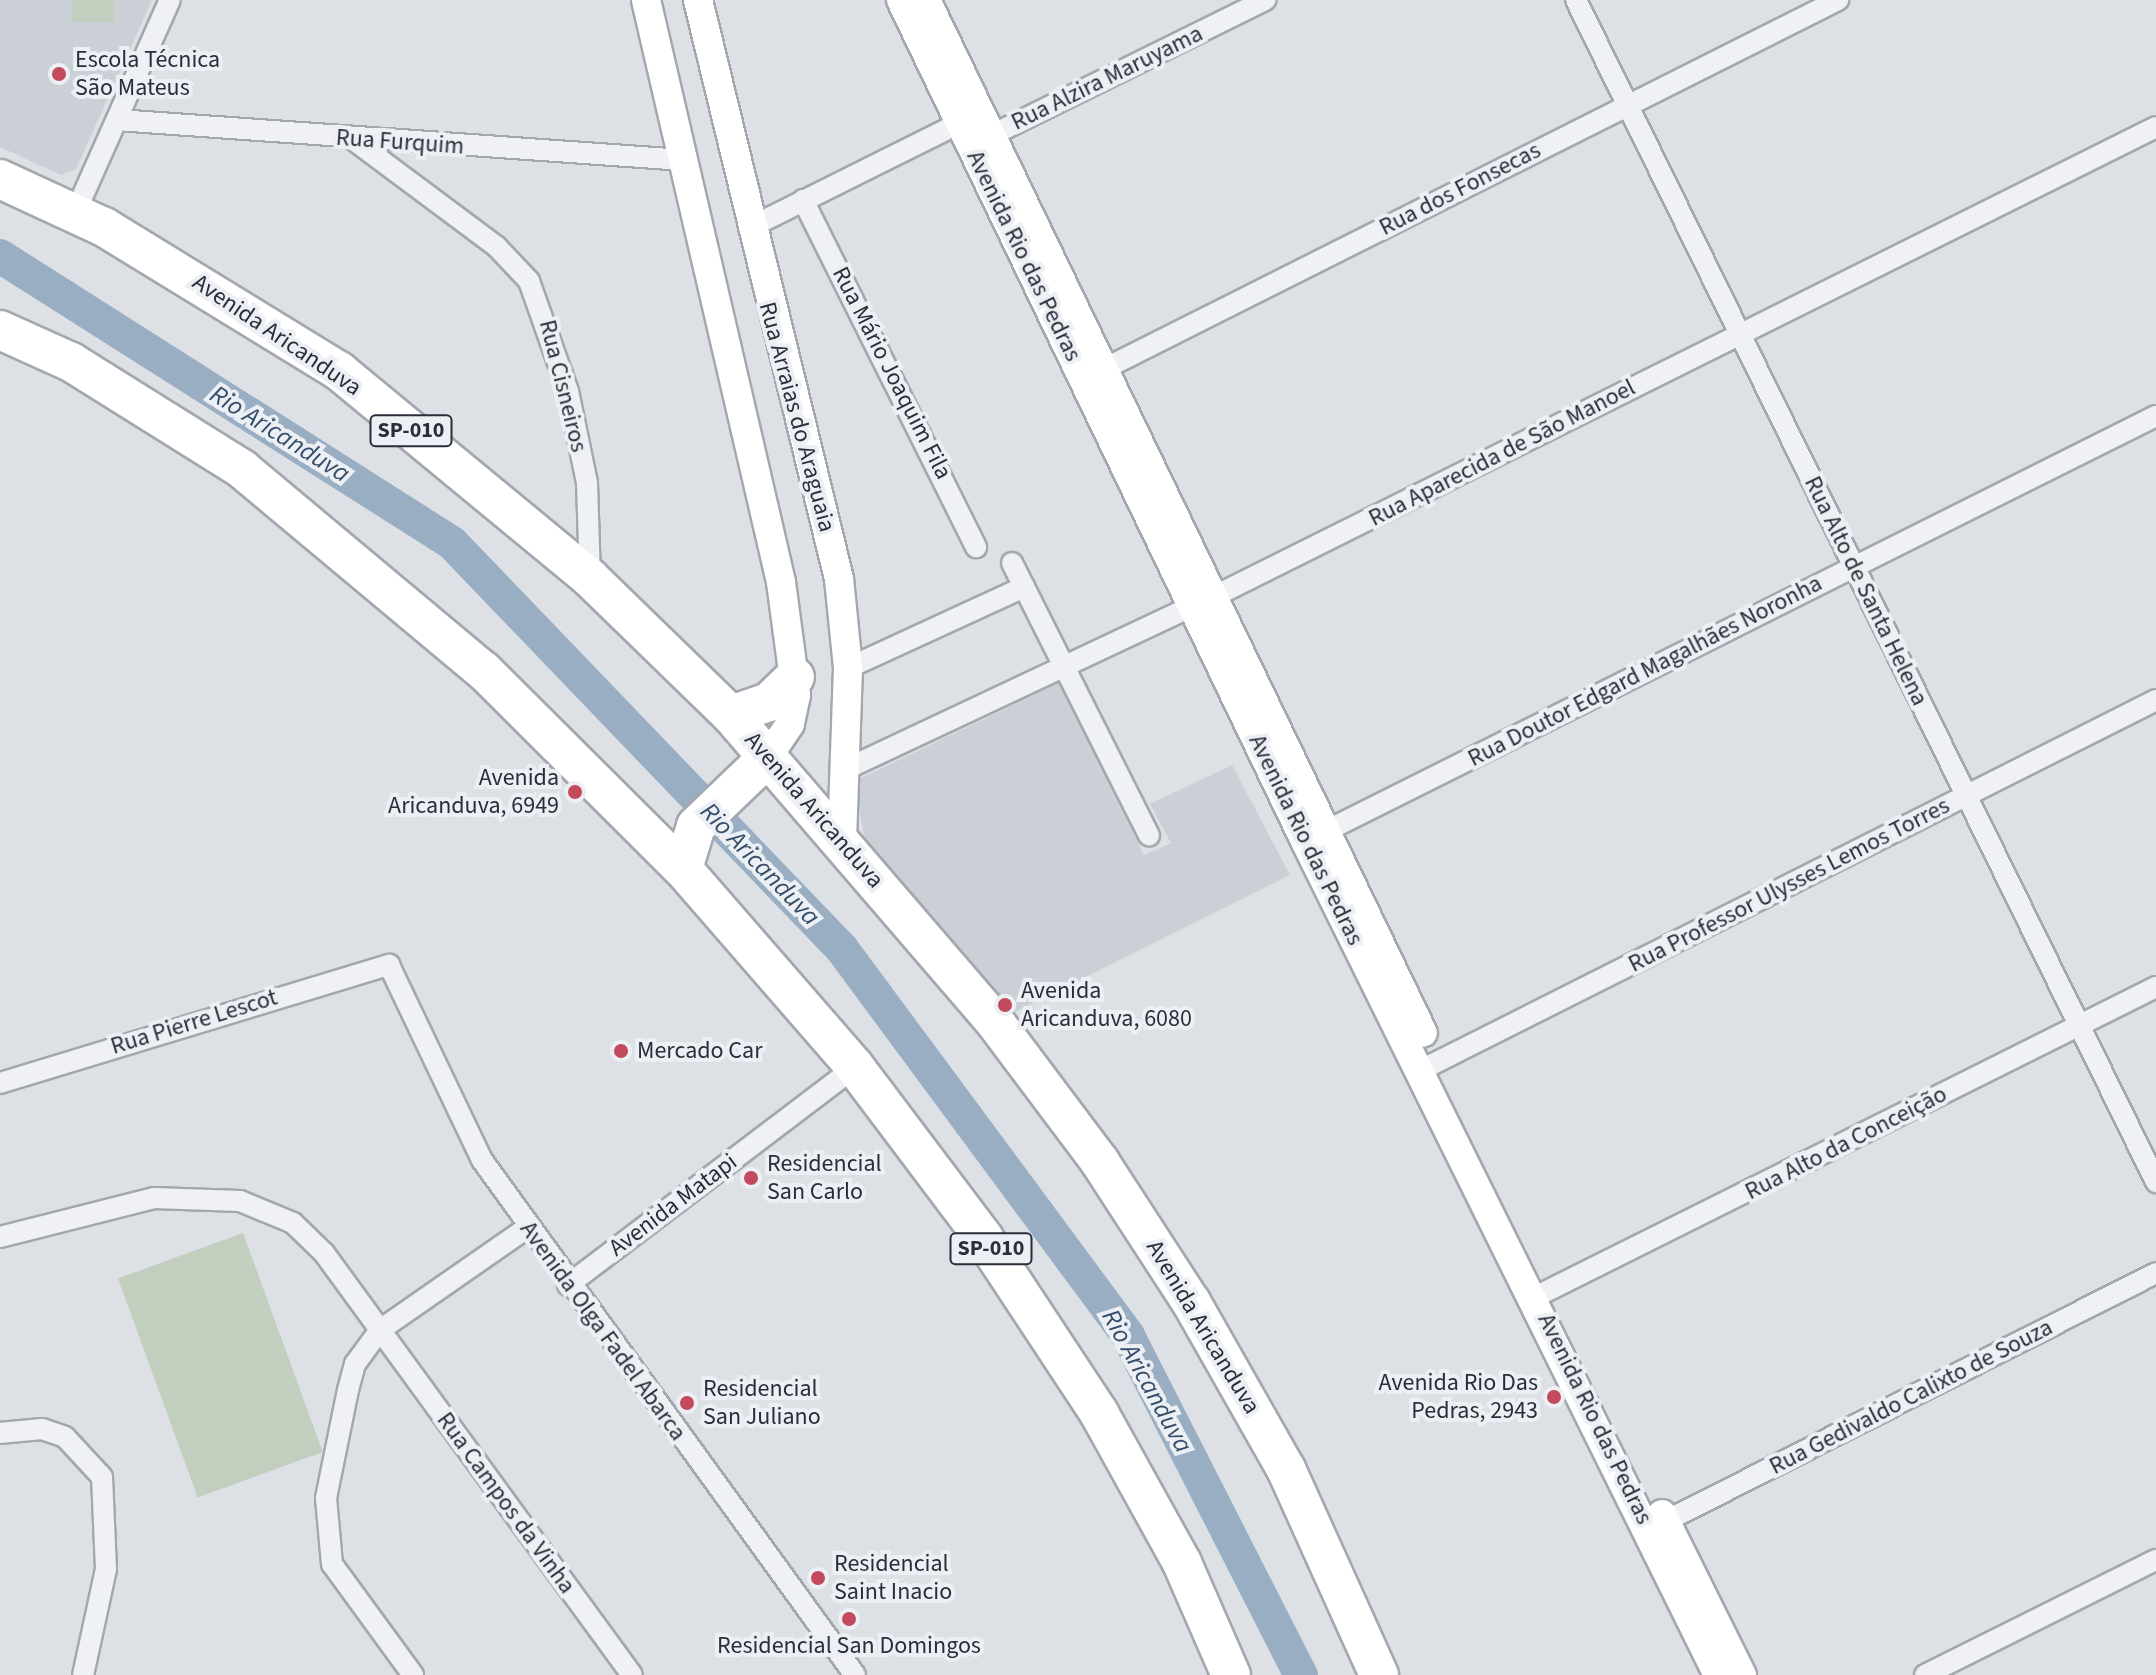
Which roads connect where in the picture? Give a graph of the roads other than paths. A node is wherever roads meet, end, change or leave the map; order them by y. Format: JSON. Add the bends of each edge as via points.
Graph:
{"nodes":[{"id":1,"x":170,"y":0,"type":"edge"},
{"id":2,"x":646,"y":0,"type":"edge"},
{"id":3,"x":698,"y":0,"type":"edge"},
{"id":4,"x":901,"y":0,"type":"edge"},
{"id":5,"x":926,"y":0,"type":"edge"},
{"id":6,"x":1265,"y":0,"type":"edge"},
{"id":7,"x":1576,"y":0,"type":"edge"},
{"id":8,"x":1838,"y":0,"type":"edge"},
{"id":9,"x":1628,"y":105,"type":"junction"},
{"id":10,"x":117,"y":120,"type":"junction"},
{"id":11,"x":960,"y":123,"type":"junction"},
{"id":12,"x":2156,"y":127,"type":"edge"},
{"id":13,"x":992,"y":135,"type":"junction"},
{"id":14,"x":351,"y":138,"type":"junction"},
{"id":15,"x":683,"y":160,"type":"junction"},
{"id":16,"x":0,"y":179,"type":"edge"},
{"id":17,"x":803,"y":200,"type":"junction"},
{"id":18,"x":75,"y":213,"type":"junction"},
{"id":19,"x":749,"y":228,"type":"junction"},
{"id":20,"x":0,"y":330,"type":"edge"},
{"id":21,"x":1741,"y":334,"type":"junction"},
{"id":22,"x":1093,"y":374,"type":"junction"},
{"id":23,"x":2156,"y":416,"type":"edge"},
{"id":24,"x":976,"y":547,"type":"dead end"},
{"id":25,"x":1012,"y":563,"type":"dead end"},
{"id":26,"x":1854,"y":567,"type":"junction"},
{"id":27,"x":590,"y":578,"type":"junction"},
{"id":28,"x":1024,"y":587,"type":"junction"},
{"id":29,"x":1202,"y":603,"type":"junction"},
{"id":30,"x":848,"y":668,"type":"junction"},
{"id":31,"x":1065,"y":669,"type":"junction"},
{"id":32,"x":795,"y":677,"type":"junction"},
{"id":33,"x":2156,"y":700,"type":"edge"},
{"id":34,"x":731,"y":715,"type":"junction"},
{"id":35,"x":755,"y":769,"type":"junction"},
{"id":36,"x":844,"y":770,"type":"junction"},
{"id":37,"x":1964,"y":797,"type":"junction"},
{"id":38,"x":1149,"y":835,"type":"dead end"},
{"id":39,"x":1314,"y":836,"type":"junction"},
{"id":40,"x":842,"y":839,"type":"junction"},
{"id":41,"x":683,"y":869,"type":"junction"},
{"id":42,"x":389,"y":965,"type":"joint"},
{"id":43,"x":2156,"y":987,"type":"edge"},
{"id":44,"x":2078,"y":1026,"type":"junction"},
{"id":45,"x":1430,"y":1066,"type":"junction"},
{"id":46,"x":855,"y":1067,"type":"junction"},
{"id":47,"x":0,"y":1083,"type":"edge"},
{"id":48,"x":2156,"y":1182,"type":"edge"},
{"id":49,"x":528,"y":1227,"type":"junction"},
{"id":50,"x":0,"y":1237,"type":"edge"},
{"id":51,"x":2156,"y":1273,"type":"edge"},
{"id":52,"x":568,"y":1285,"type":"junction"},
{"id":53,"x":1542,"y":1294,"type":"junction"},
{"id":54,"x":380,"y":1330,"type":"junction"},
{"id":55,"x":0,"y":1433,"type":"edge"},
{"id":56,"x":1657,"y":1526,"type":"junction"},
{"id":57,"x":2156,"y":1560,"type":"edge"},
{"id":58,"x":83,"y":1675,"type":"edge"},
{"id":59,"x":413,"y":1675,"type":"edge"},
{"id":60,"x":632,"y":1675,"type":"edge"},
{"id":61,"x":855,"y":1675,"type":"edge"},
{"id":62,"x":1231,"y":1675,"type":"edge"},
{"id":63,"x":1379,"y":1675,"type":"edge"},
{"id":64,"x":1718,"y":1675,"type":"edge"},
{"id":65,"x":1742,"y":1675,"type":"edge"},
{"id":66,"x":1925,"y":1675,"type":"edge"}],
"edges":[{"from":1,"to":10,"type":"street"},
{"from":2,"to":15,"type":"main road","name":"Rua Arraias do Araguaia"},
{"from":3,"to":19,"type":"main road","name":"Rua Arraias do Araguaia"},
{"from":4,"to":11,"type":"main road","name":"Avenida Rio das Pedras"},
{"from":5,"to":13,"type":"main road","name":"Avenida Rio das Pedras"},
{"from":6,"to":13,"type":"street","name":"Rua Alzira Maruyama"},
{"from":7,"to":9,"type":"street","name":"Rua Alto de Santa Helena"},
{"from":8,"to":9,"type":"street","name":"Rua dos Fonsecas"},
{"from":9,"to":21,"type":"street","name":"Rua Alto de Santa Helena"},
{"from":9,"to":22,"type":"street","name":"Rua dos Fonsecas"},
{"from":10,"to":14,"type":"street","name":"Rua Furquim"},
{"from":10,"to":18,"type":"street"},
{"from":11,"to":17,"type":"street"},
{"from":11,"to":22,"type":"main road","name":"Avenida Rio das Pedras"},
{"from":12,"to":21,"type":"street","name":"Rua Aparecida de São Manoel"},
{"from":13,"to":22,"type":"main road","name":"Avenida Rio das Pedras"},
{"from":14,"to":15,"type":"street","name":"Rua Furquim"},
{"from":14,"to":27,"type":"street","name":"Rua Cisneiros","via":[[497,247],[534,291],[568,391],[587,483]]},
{"from":15,"to":32,"type":"main road","name":"Rua Arraias do Araguaia","via":[[768,519]]},
{"from":16,"to":18,"type":"highway","name":"Avenida Aricanduva","number":"SP-010"},
{"from":17,"to":19,"type":"street"},
{"from":17,"to":24,"type":"street","name":"Rua Mário Joaquim Fila"},
{"from":18,"to":27,"type":"highway","name":"Avenida Aricanduva","number":"SP-010","via":[[339,371]]},
{"from":19,"to":30,"type":"main road","name":"Rua Arraias do Araguaia","via":[[839,579]]},
{"from":20,"to":41,"type":"highway","number":"SP-010","via":[[71,362],[242,469],[484,671]]},
{"from":21,"to":26,"type":"street","name":"Rua Alto de Santa Helena"},
{"from":21,"to":29,"type":"street","name":"Rua Aparecida de São Manoel"},
{"from":22,"to":29,"type":"main road","name":"Avenida Rio das Pedras"},
{"from":23,"to":26,"type":"street","name":"Rua Doutor Edgard Magalhães Noronha"},
{"from":25,"to":28,"type":"street"},
{"from":26,"to":37,"type":"street","name":"Rua Alto de Santa Helena"},
{"from":26,"to":39,"type":"street","name":"Rua Doutor Edgard Magalhães Noronha"},
{"from":27,"to":34,"type":"highway","name":"Avenida Aricanduva","number":"SP-010"},
{"from":28,"to":30,"type":"street"},
{"from":28,"to":31,"type":"street"},
{"from":29,"to":31,"type":"street","name":"Rua Aparecida de São Manoel"},
{"from":29,"to":39,"type":"main road","name":"Avenida Rio das Pedras"},
{"from":30,"to":36,"type":"main road","name":"Rua Arraias do Araguaia"},
{"from":31,"to":36,"type":"street","name":"Rua Aparecida de São Manoel"},
{"from":31,"to":38,"type":"street"},
{"from":32,"to":34,"type":"highway","via":[[769,702]]},
{"from":32,"to":35,"type":"main road","name":"Rua Arraias do Araguaia","via":[[790,724]]},
{"from":33,"to":37,"type":"street","name":"Rua Professor Ulysses Lemos Torres"},
{"from":34,"to":35,"type":"highway","name":"Avenida Aricanduva","number":"SP-010"},
{"from":35,"to":40,"type":"highway","name":"Avenida Aricanduva","number":"SP-010"},
{"from":35,"to":41,"type":"highway","via":[[696,826]]},
{"from":36,"to":40,"type":"main road","name":"Rua Arraias do Araguaia"},
{"from":37,"to":44,"type":"street","name":"Rua Alto de Santa Helena"},
{"from":37,"to":45,"type":"street","name":"Rua Professor Ulysses Lemos Torres"},
{"from":39,"to":45,"type":"main road","name":"Avenida Rio das Pedras"},
{"from":40,"to":63,"type":"highway","name":"Avenida Aricanduva","number":"SP-010","via":[[992,1018],[1191,1302],[1286,1469]]},
{"from":41,"to":46,"type":"highway","number":"SP-010"},
{"from":42,"to":47,"type":"street","name":"Rua Pierre Lescot"},
{"from":42,"to":49,"type":"street","name":"Avenida Olga Fadel Abarca","via":[[454,1113]]},
{"from":43,"to":44,"type":"street","name":"Rua Alto da Conceição"},
{"from":44,"to":48,"type":"street","name":"Rua Alto de Santa Helena"},
{"from":44,"to":53,"type":"street","name":"Rua Alto da Conceição"},
{"from":45,"to":53,"type":"main road","name":"Avenida Rio das Pedras"},
{"from":46,"to":52,"type":"street","name":"Avenida Matapi"},
{"from":46,"to":62,"type":"highway","number":"SP-010","via":[[983,1237],[1099,1413],[1182,1563]]},
{"from":49,"to":52,"type":"street","name":"Avenida Olga Fadel Abarca"},
{"from":49,"to":54,"type":"street"},
{"from":50,"to":54,"type":"street","via":[[154,1198],[240,1201],[293,1223]]},
{"from":51,"to":56,"type":"street","name":"Rua Gedivaldo Calixto de Souza"},
{"from":52,"to":61,"type":"street","name":"Avenida Olga Fadel Abarca"},
{"from":53,"to":56,"type":"main road","name":"Avenida Rio das Pedras"},
{"from":54,"to":59,"type":"street","via":[[355,1364],[325,1532],[337,1573]]},
{"from":54,"to":60,"type":"street","name":"Rua Campos da Vinha"},
{"from":55,"to":58,"type":"street","via":[[42,1429],[65,1437],[102,1477],[106,1569]]},
{"from":56,"to":64,"type":"main road","name":"Avenida Rio das Pedras"},
{"from":56,"to":65,"type":"main road","name":"Avenida Rio das Pedras"},
{"from":57,"to":66,"type":"street"}]}
